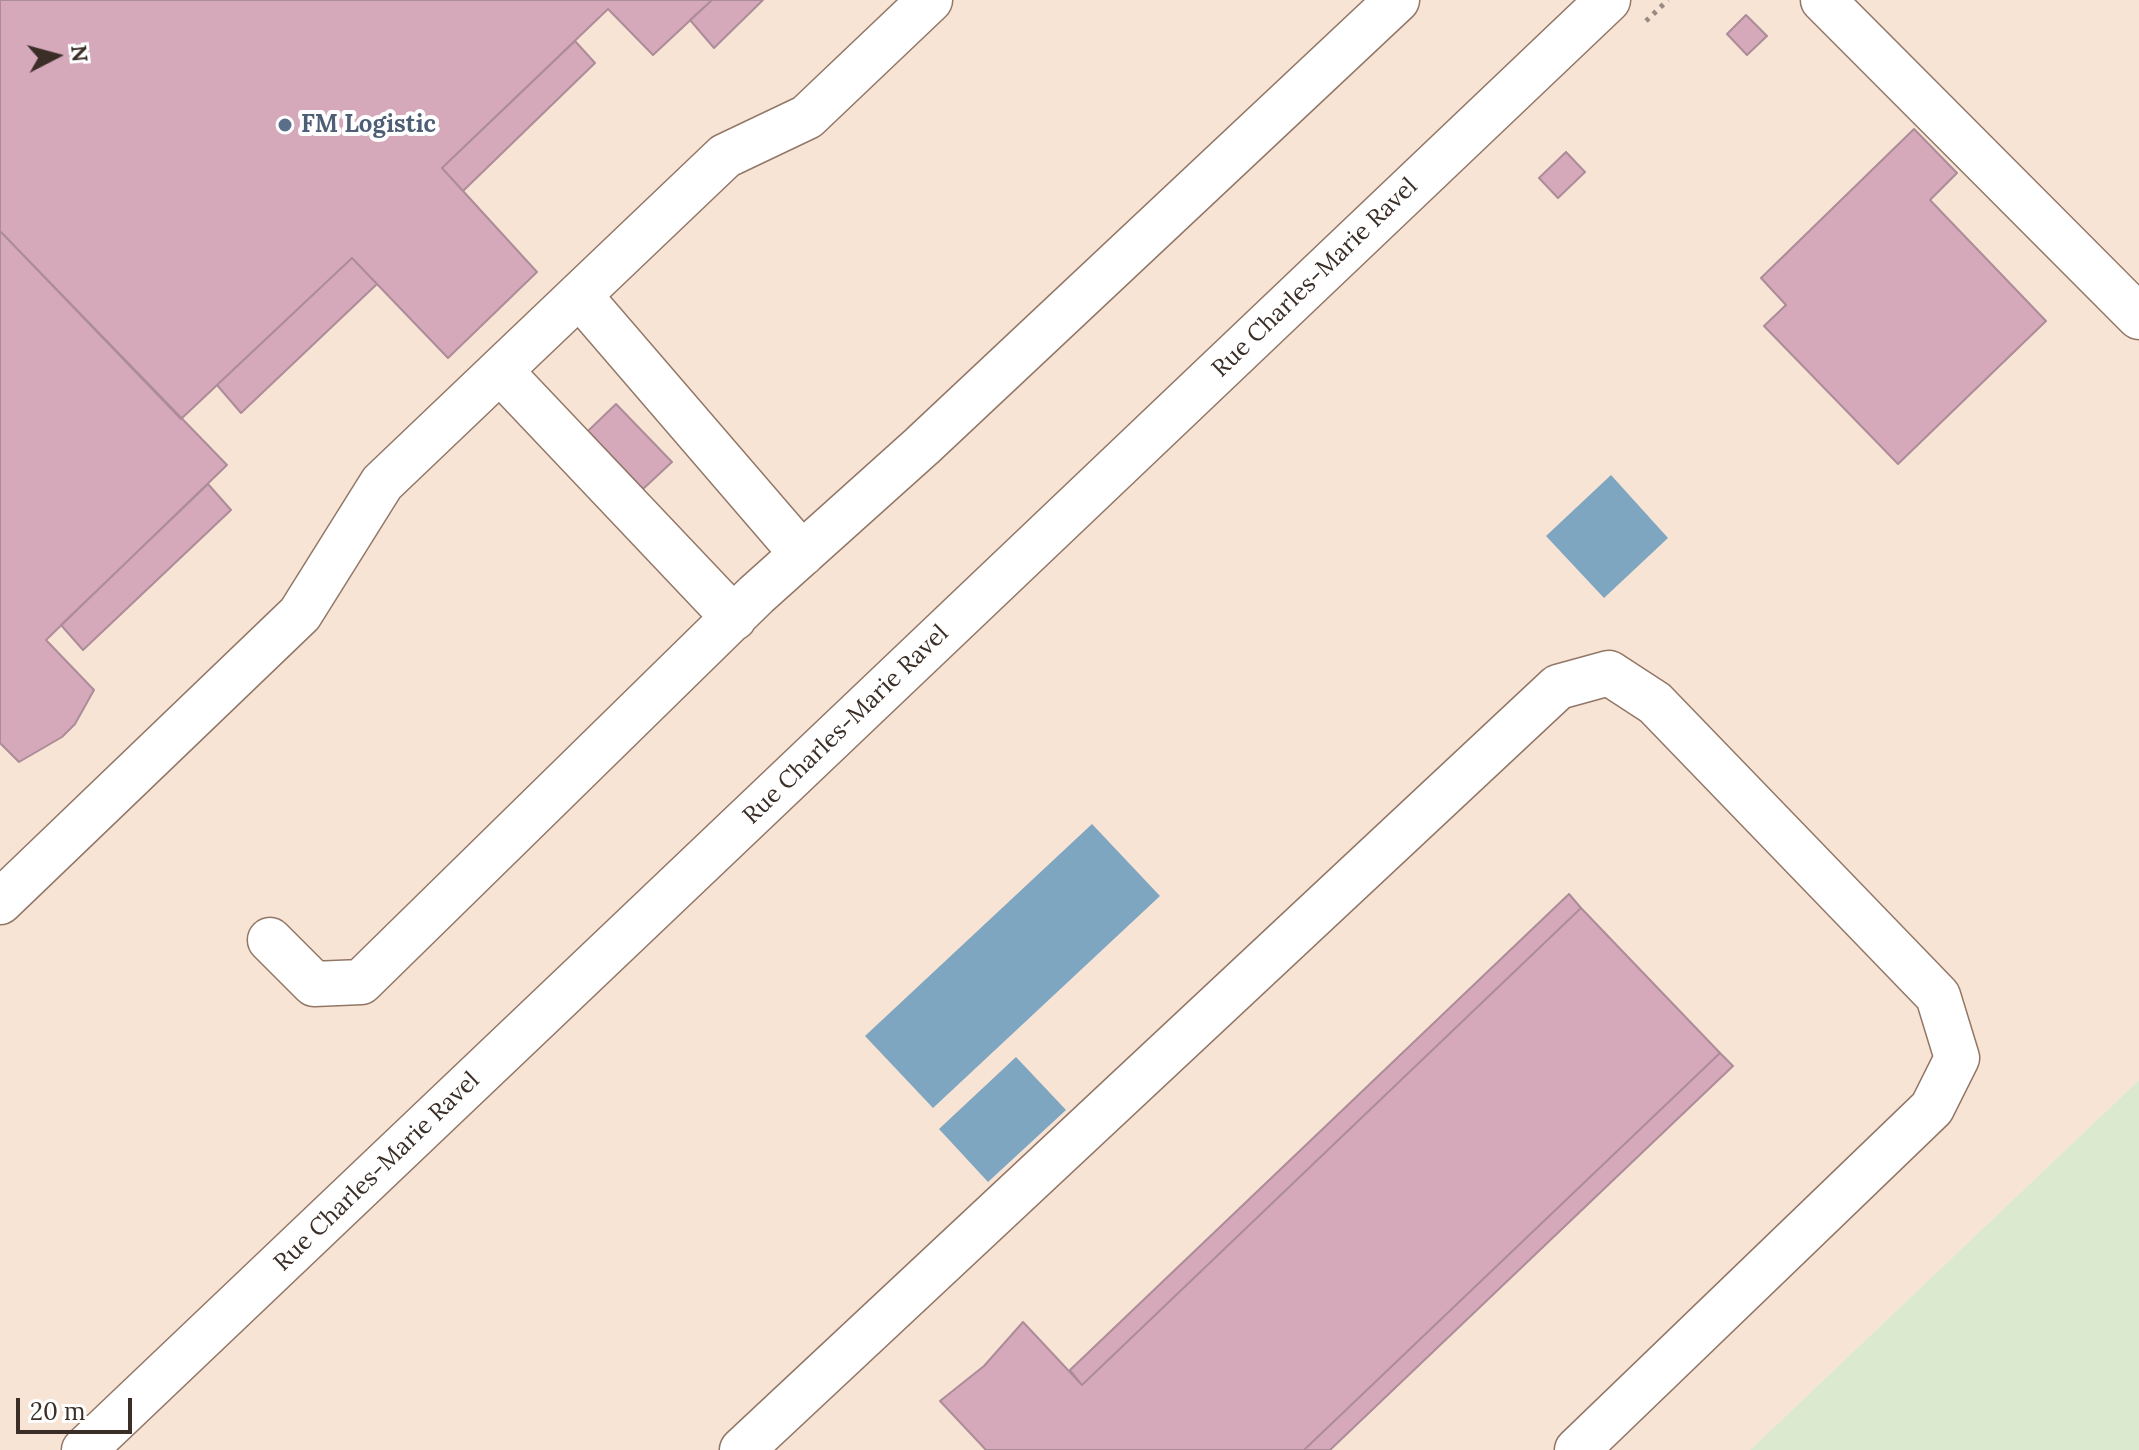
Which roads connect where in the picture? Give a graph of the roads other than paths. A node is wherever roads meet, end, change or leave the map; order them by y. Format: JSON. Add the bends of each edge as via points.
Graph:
{"nodes":[{"id":1,"x":930,"y":0,"type":"edge"},
{"id":2,"x":1397,"y":0,"type":"edge"},
{"id":3,"x":1608,"y":0,"type":"edge"},
{"id":4,"x":1823,"y":0,"type":"edge"},
{"id":5,"x":579,"y":295,"type":"junction"},
{"id":6,"x":2139,"y":317,"type":"edge"},
{"id":7,"x":500,"y":371,"type":"junction"},
{"id":8,"x":802,"y":554,"type":"junction"},
{"id":9,"x":734,"y":618,"type":"junction"},
{"id":10,"x":0,"y":902,"type":"edge"},
{"id":11,"x":270,"y":940,"type":"dead end"},
{"id":12,"x":84,"y":1450,"type":"edge"},
{"id":13,"x":742,"y":1450,"type":"edge"},
{"id":14,"x":1577,"y":1450,"type":"edge"}],
"edges":[{"from":1,"to":5,"type":"street","via":[[807,117],[725,156]]},
{"from":2,"to":8,"type":"street"},
{"from":3,"to":12,"type":"street","name":"Rue Charles-Marie Ravel"},
{"from":4,"to":6,"type":"street"},
{"from":5,"to":7,"type":"street"},
{"from":5,"to":8,"type":"street"},
{"from":7,"to":9,"type":"street"},
{"from":7,"to":10,"type":"street","via":[[382,483],[300,614]]},
{"from":8,"to":9,"type":"street"},
{"from":9,"to":11,"type":"street","via":[[361,982],[314,984]]},
{"from":13,"to":14,"type":"street","via":[[1558,687],[1609,673],[1655,703],[1938,996],[1957,1058],[1932,1108]]}]}
